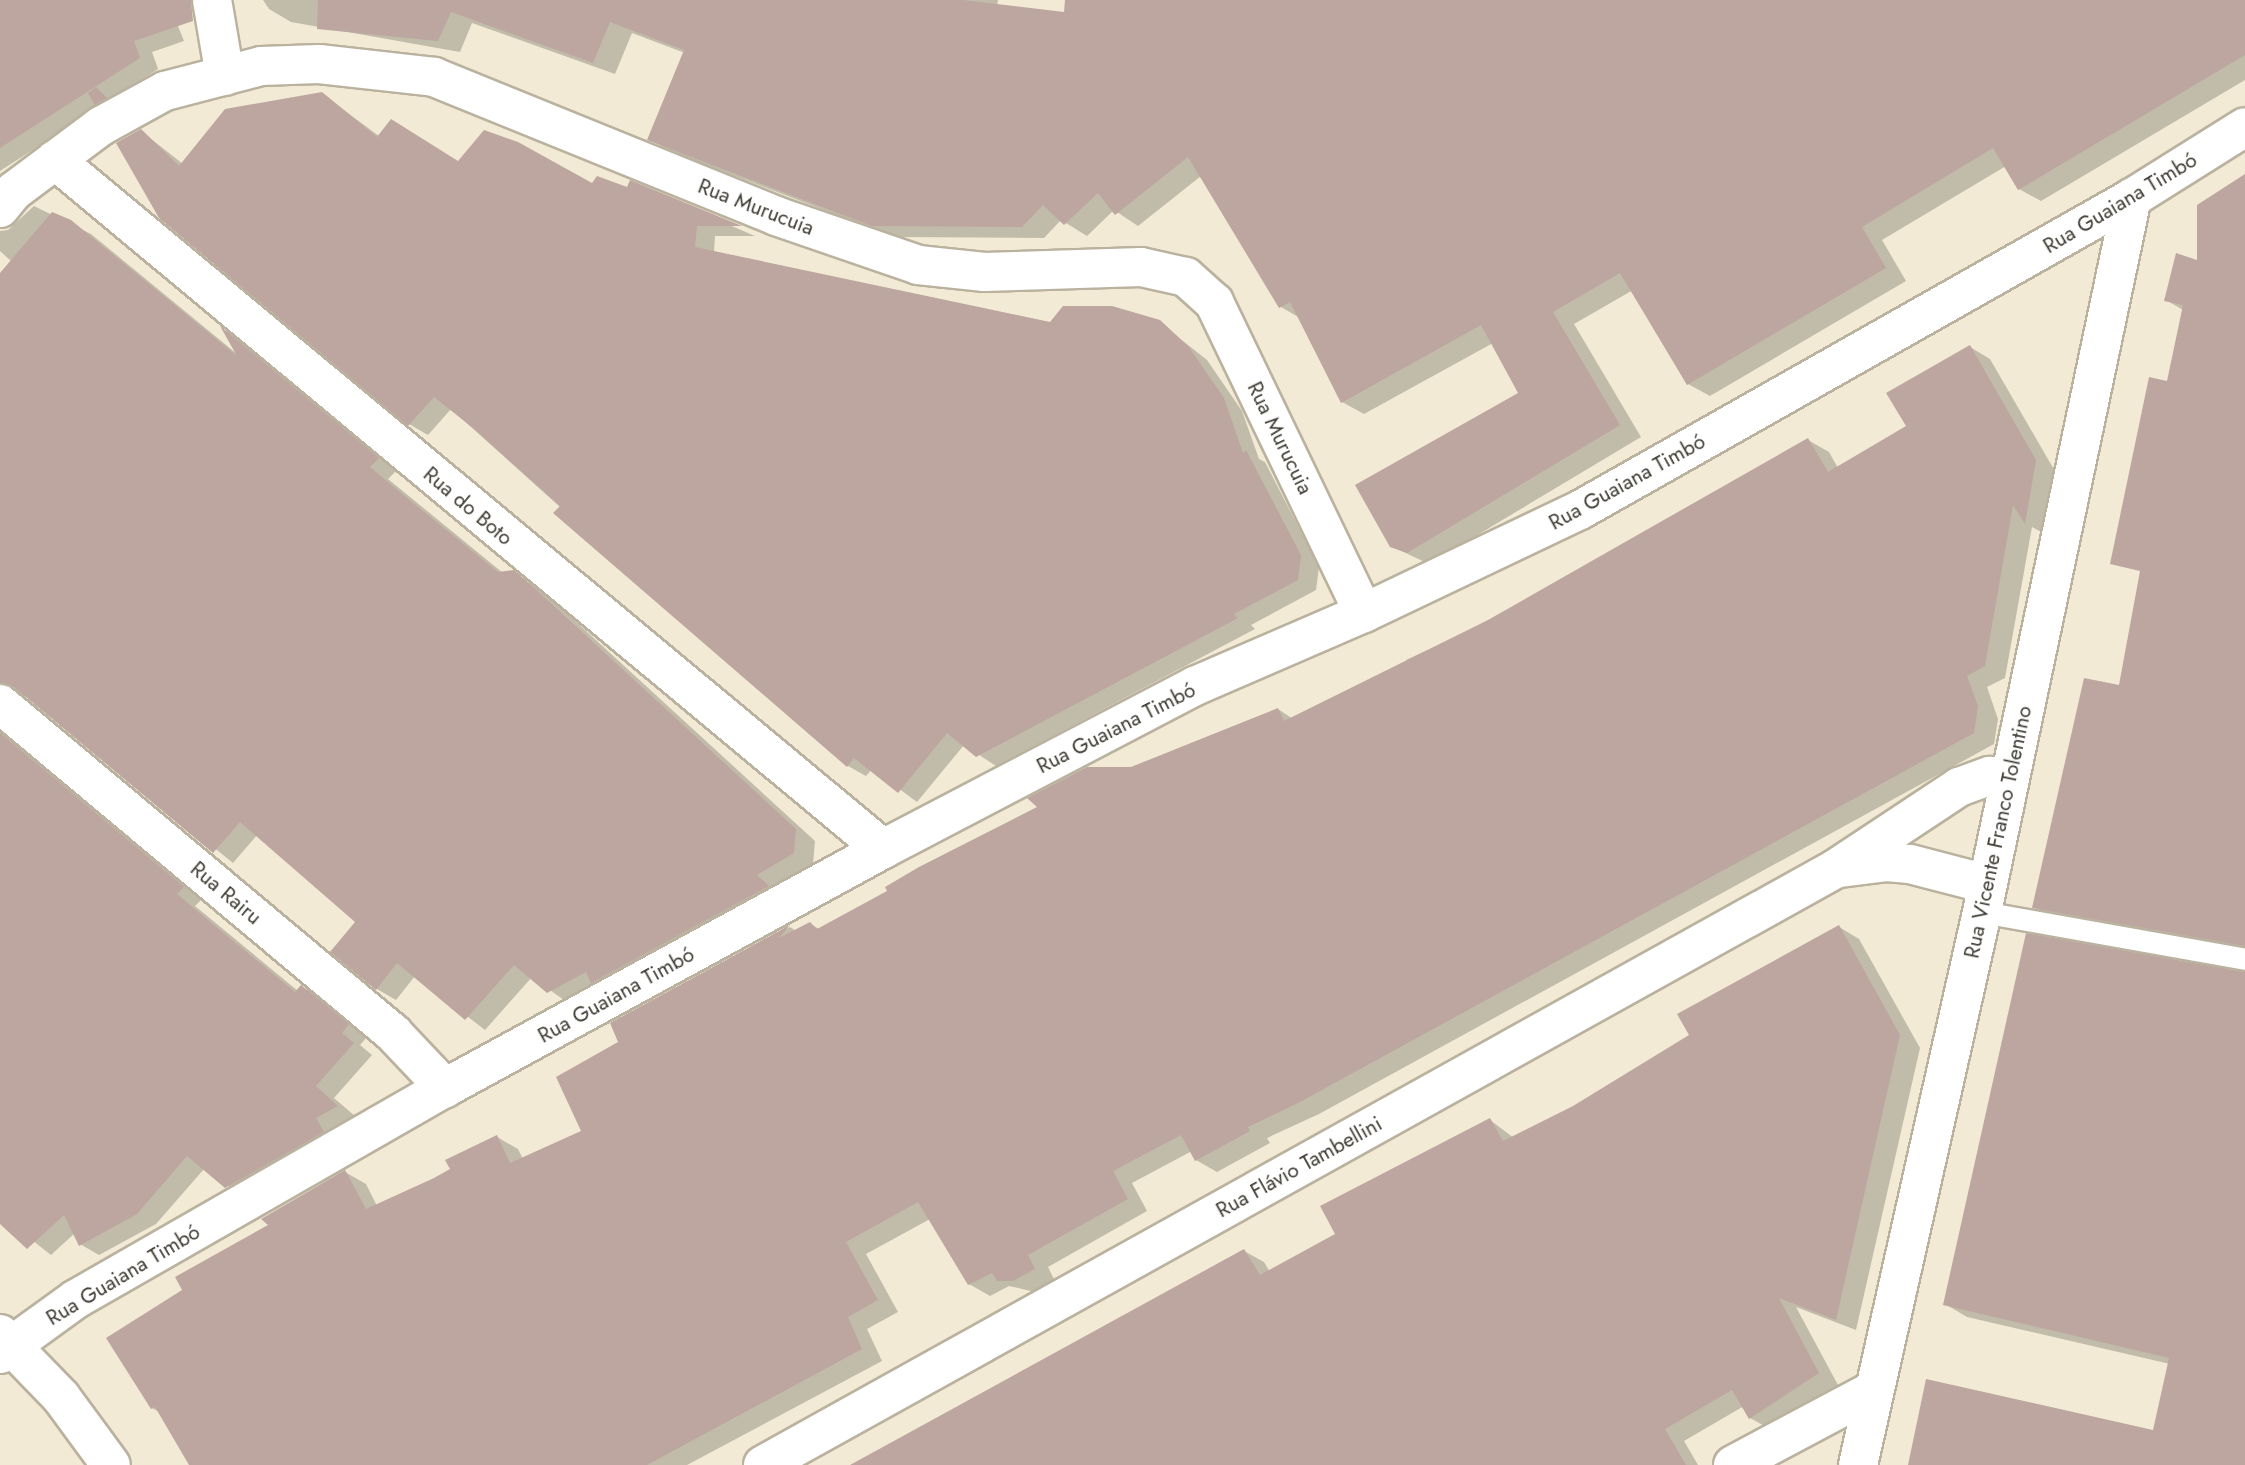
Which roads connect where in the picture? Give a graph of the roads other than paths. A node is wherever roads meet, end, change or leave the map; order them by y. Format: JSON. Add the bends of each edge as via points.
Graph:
{"nodes":[{"id":1,"x":212,"y":0,"type":"edge"},
{"id":2,"x":225,"y":76,"type":"junction"},
{"id":3,"x":2245,"y":127,"type":"edge"},
{"id":4,"x":55,"y":160,"type":"junction"},
{"id":5,"x":2132,"y":198,"type":"junction"},
{"id":6,"x":0,"y":208,"type":"edge"},
{"id":7,"x":1364,"y":613,"type":"junction"},
{"id":8,"x":0,"y":704,"type":"edge"},
{"id":9,"x":2010,"y":778,"type":"junction"},
{"id":10,"x":883,"y":849,"type":"junction"},
{"id":11,"x":1835,"y":869,"type":"junction"},
{"id":12,"x":1985,"y":898,"type":"junction"},
{"id":13,"x":2245,"y":959,"type":"edge"},
{"id":14,"x":445,"y":1088,"type":"junction"},
{"id":15,"x":4,"y":1344,"type":"edge"},
{"id":16,"x":1874,"y":1390,"type":"junction"},
{"id":17,"x":111,"y":1465,"type":"edge"},
{"id":18,"x":763,"y":1465,"type":"edge"},
{"id":19,"x":1733,"y":1465,"type":"edge"},
{"id":20,"x":1858,"y":1465,"type":"edge"}],
"edges":[{"from":1,"to":2,"type":"street"},
{"from":2,"to":4,"type":"street","name":"Rua Murucuia","via":[[165,91],[101,126]]},
{"from":2,"to":7,"type":"street","name":"Rua Murucuia","via":[[261,66],[319,64],[434,77],[776,216],[918,265],[985,272],[1141,267],[1186,277],[1214,302]]},
{"from":3,"to":5,"type":"street","name":"Rua Guaiana Timbó"},
{"from":4,"to":6,"type":"street","name":"Rua Murucuia"},
{"from":4,"to":10,"type":"street","name":"Rua do Boto"},
{"from":5,"to":7,"type":"street","name":"Rua Guaiana Timbó","via":[[1580,510]]},
{"from":5,"to":9,"type":"street","name":"Rua Vicente Franco Tolentino"},
{"from":7,"to":10,"type":"street","name":"Rua Guaiana Timbó","via":[[1195,686]]},
{"from":8,"to":14,"type":"street","name":"Rua Rairu","via":[[393,1033]]},
{"from":9,"to":11,"type":"street","name":"Rua Flávio Tambellini","via":[[1990,776],[1958,786]]},
{"from":9,"to":12,"type":"street","name":"Rua Vicente Franco Tolentino"},
{"from":10,"to":14,"type":"street","name":"Rua Guaiana Timbó"},
{"from":11,"to":12,"type":"street","name":"Rua Flávio Tambellini","via":[[1885,862],[1910,864]]},
{"from":11,"to":18,"type":"street","name":"Rua Flávio Tambellini"},
{"from":12,"to":13,"type":"lane"},
{"from":12,"to":16,"type":"street","name":"Rua Vicente Franco Tolentino"},
{"from":14,"to":15,"type":"street","name":"Rua Guaiana Timbó"},
{"from":15,"to":17,"type":"street","via":[[61,1397]]},
{"from":16,"to":19,"type":"street"},
{"from":16,"to":20,"type":"street","name":"Rua Vicente Franco Tolentino"}]}
